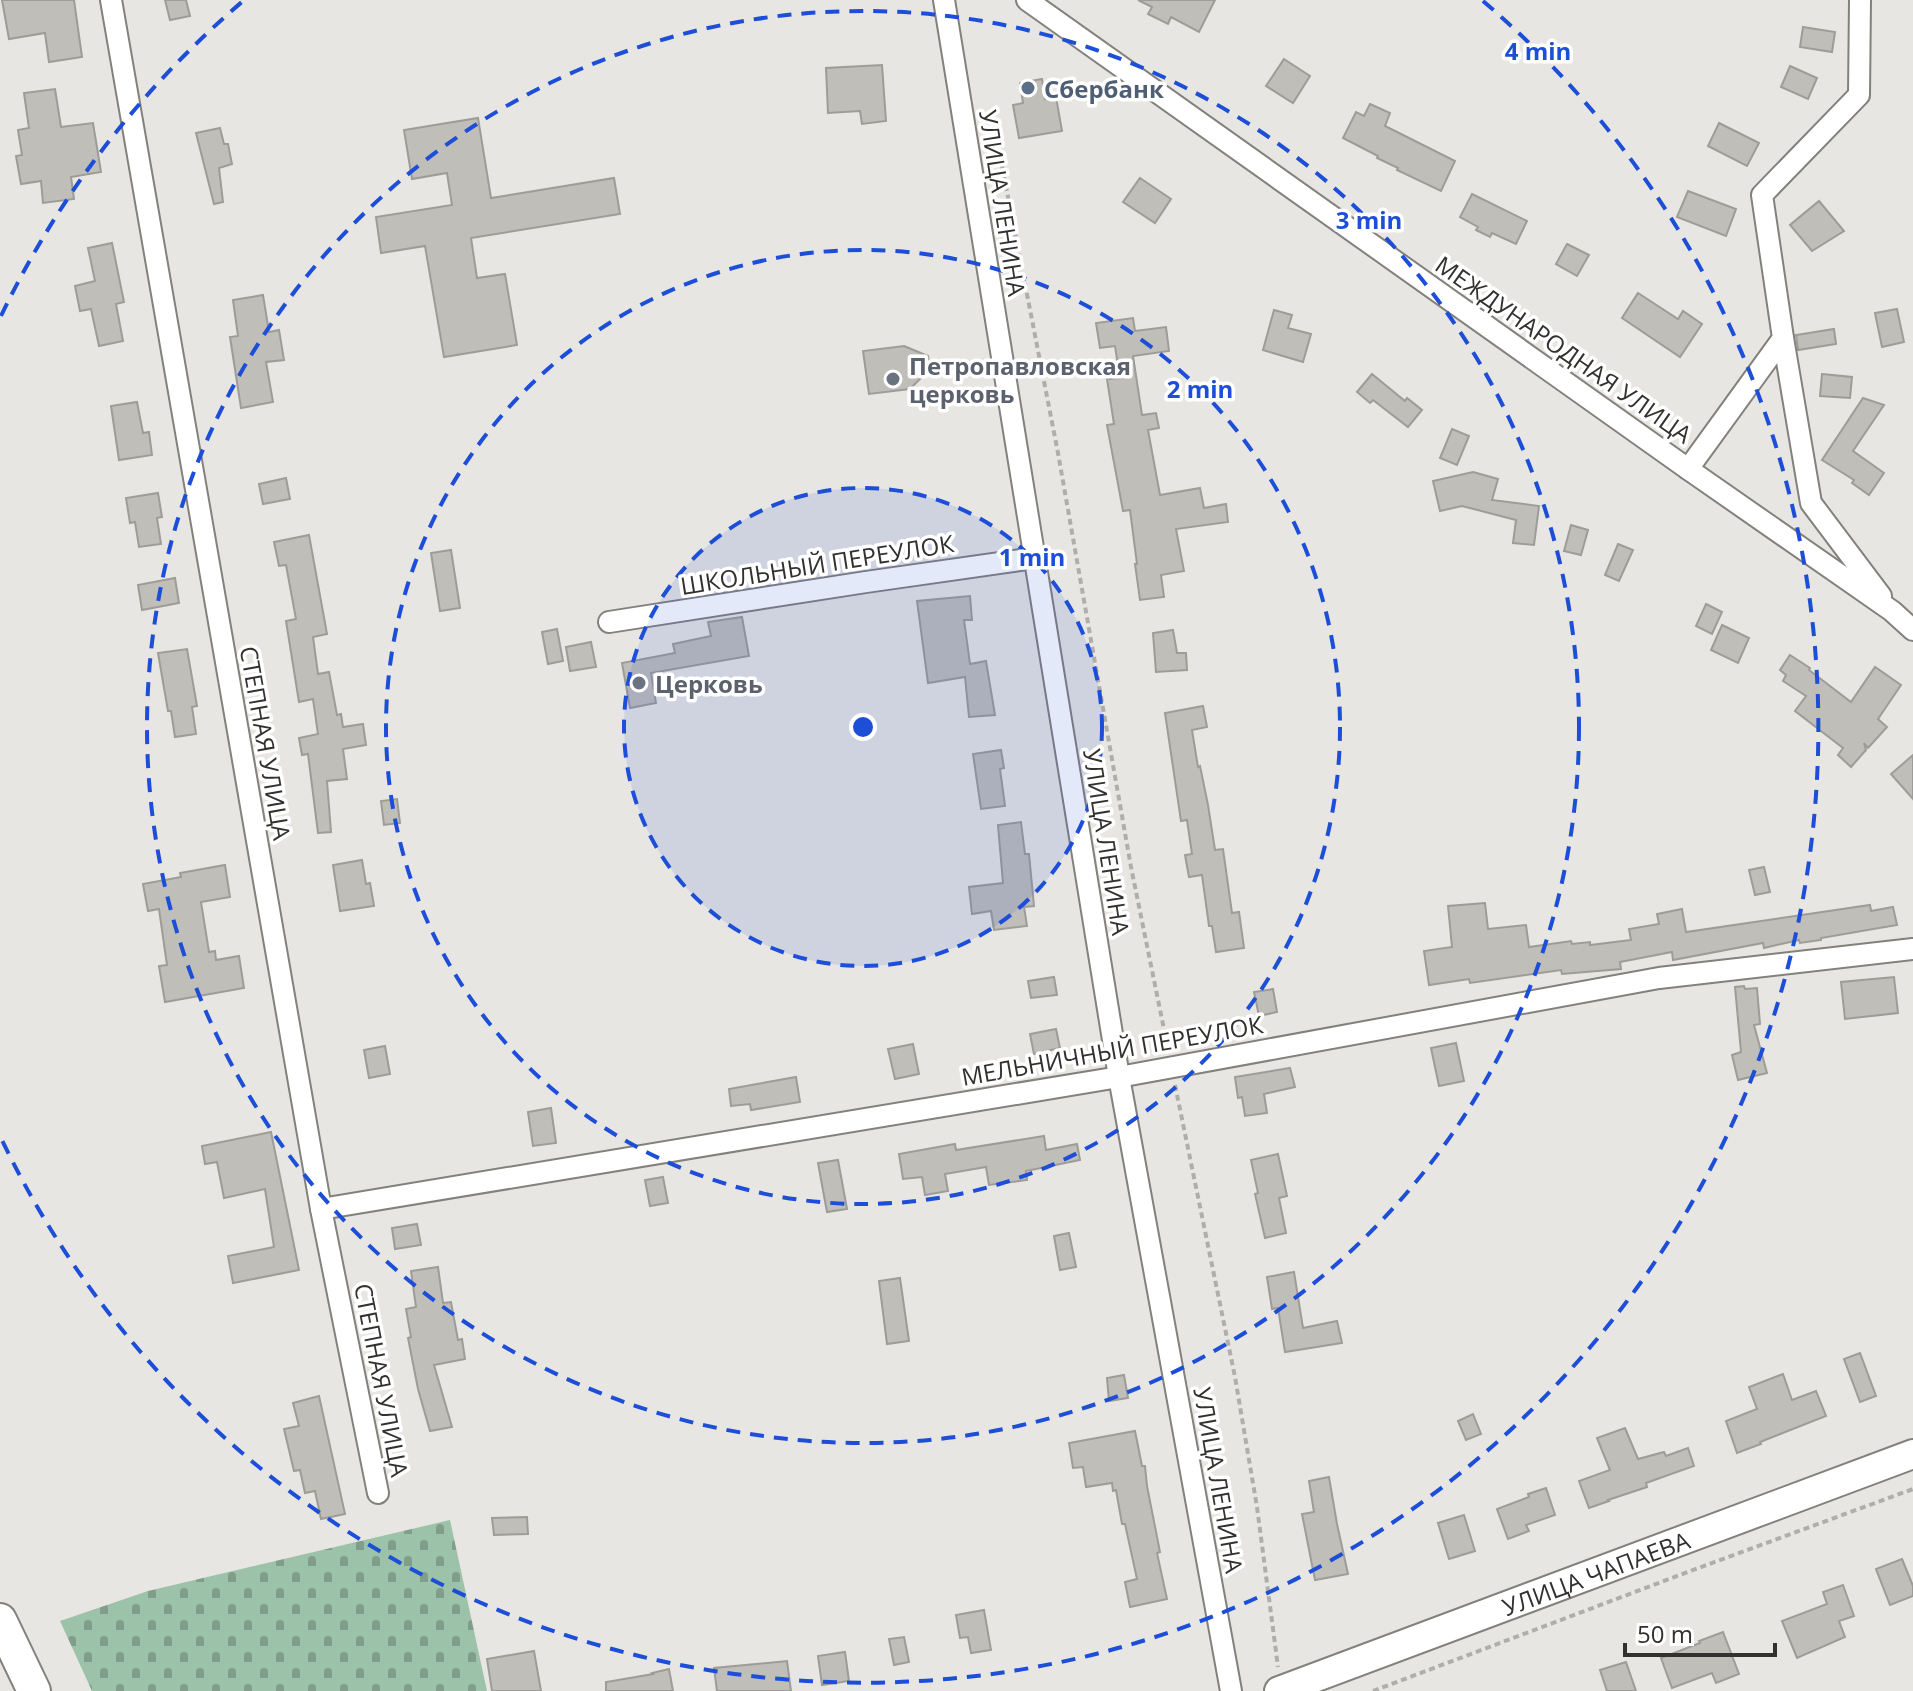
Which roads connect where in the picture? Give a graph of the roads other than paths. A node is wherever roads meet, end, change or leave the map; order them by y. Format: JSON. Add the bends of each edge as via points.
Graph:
{"nodes":[{"id":1,"x":111,"y":0,"type":"edge"},
{"id":2,"x":944,"y":0,"type":"edge"},
{"id":3,"x":1027,"y":0,"type":"edge"},
{"id":4,"x":1860,"y":0,"type":"edge"},
{"id":5,"x":1783,"y":338,"type":"junction"},
{"id":6,"x":1688,"y":469,"type":"junction"},
{"id":7,"x":1034,"y":558,"type":"junction"},
{"id":8,"x":1892,"y":611,"type":"junction"},
{"id":9,"x":609,"y":622,"type":"dead end"},
{"id":10,"x":1913,"y":630,"type":"edge"},
{"id":11,"x":1913,"y":949,"type":"edge"},
{"id":12,"x":1119,"y":1077,"type":"junction"},
{"id":13,"x":321,"y":1209,"type":"junction"},
{"id":14,"x":1913,"y":1454,"type":"edge"},
{"id":15,"x":378,"y":1493,"type":"dead end"},
{"id":16,"x":0,"y":1620,"type":"edge"},
{"id":17,"x":1279,"y":1682,"type":"edge"},
{"id":18,"x":34,"y":1691,"type":"edge"},
{"id":19,"x":1231,"y":1691,"type":"edge"}],
"edges":[{"from":1,"to":13,"type":"street","name":"СТЕПНАЯ УЛИЦА"},
{"from":2,"to":7,"type":"street","name":"УЛИЦА ЛЕНИНА"},
{"from":3,"to":6,"type":"street","name":"МЕЖДУНАРОДНАЯ УЛИЦА"},
{"from":4,"to":5,"type":"street","via":[[1859,95],[1762,195]]},
{"from":5,"to":6,"type":"street"},
{"from":5,"to":8,"type":"street","via":[[1811,503]]},
{"from":6,"to":8,"type":"street","name":"МЕЖДУНАРОДНАЯ УЛИЦА"},
{"from":7,"to":9,"type":"street","name":"ШКОЛЬНЫЙ ПЕРЕУЛОК"},
{"from":7,"to":12,"type":"street","name":"УЛИЦА ЛЕНИНА"},
{"from":8,"to":10,"type":"street","name":"МЕЖДУНАРОДНАЯ УЛИЦА"},
{"from":11,"to":12,"type":"street","name":"МЕЛЬНИЧНЫЙ ПЕРЕУЛОК","via":[[1659,978]]},
{"from":12,"to":13,"type":"street","name":"МЕЛЬНИЧНЫЙ ПЕРЕУЛОК"},
{"from":12,"to":19,"type":"street","name":"УЛИЦА ЛЕНИНА"},
{"from":13,"to":15,"type":"street","name":"СТЕПНАЯ УЛИЦА"},
{"from":14,"to":17,"type":"main road","name":"УЛИЦА ЧАПАЕВА"},
{"from":16,"to":18,"type":"main road"}]}
